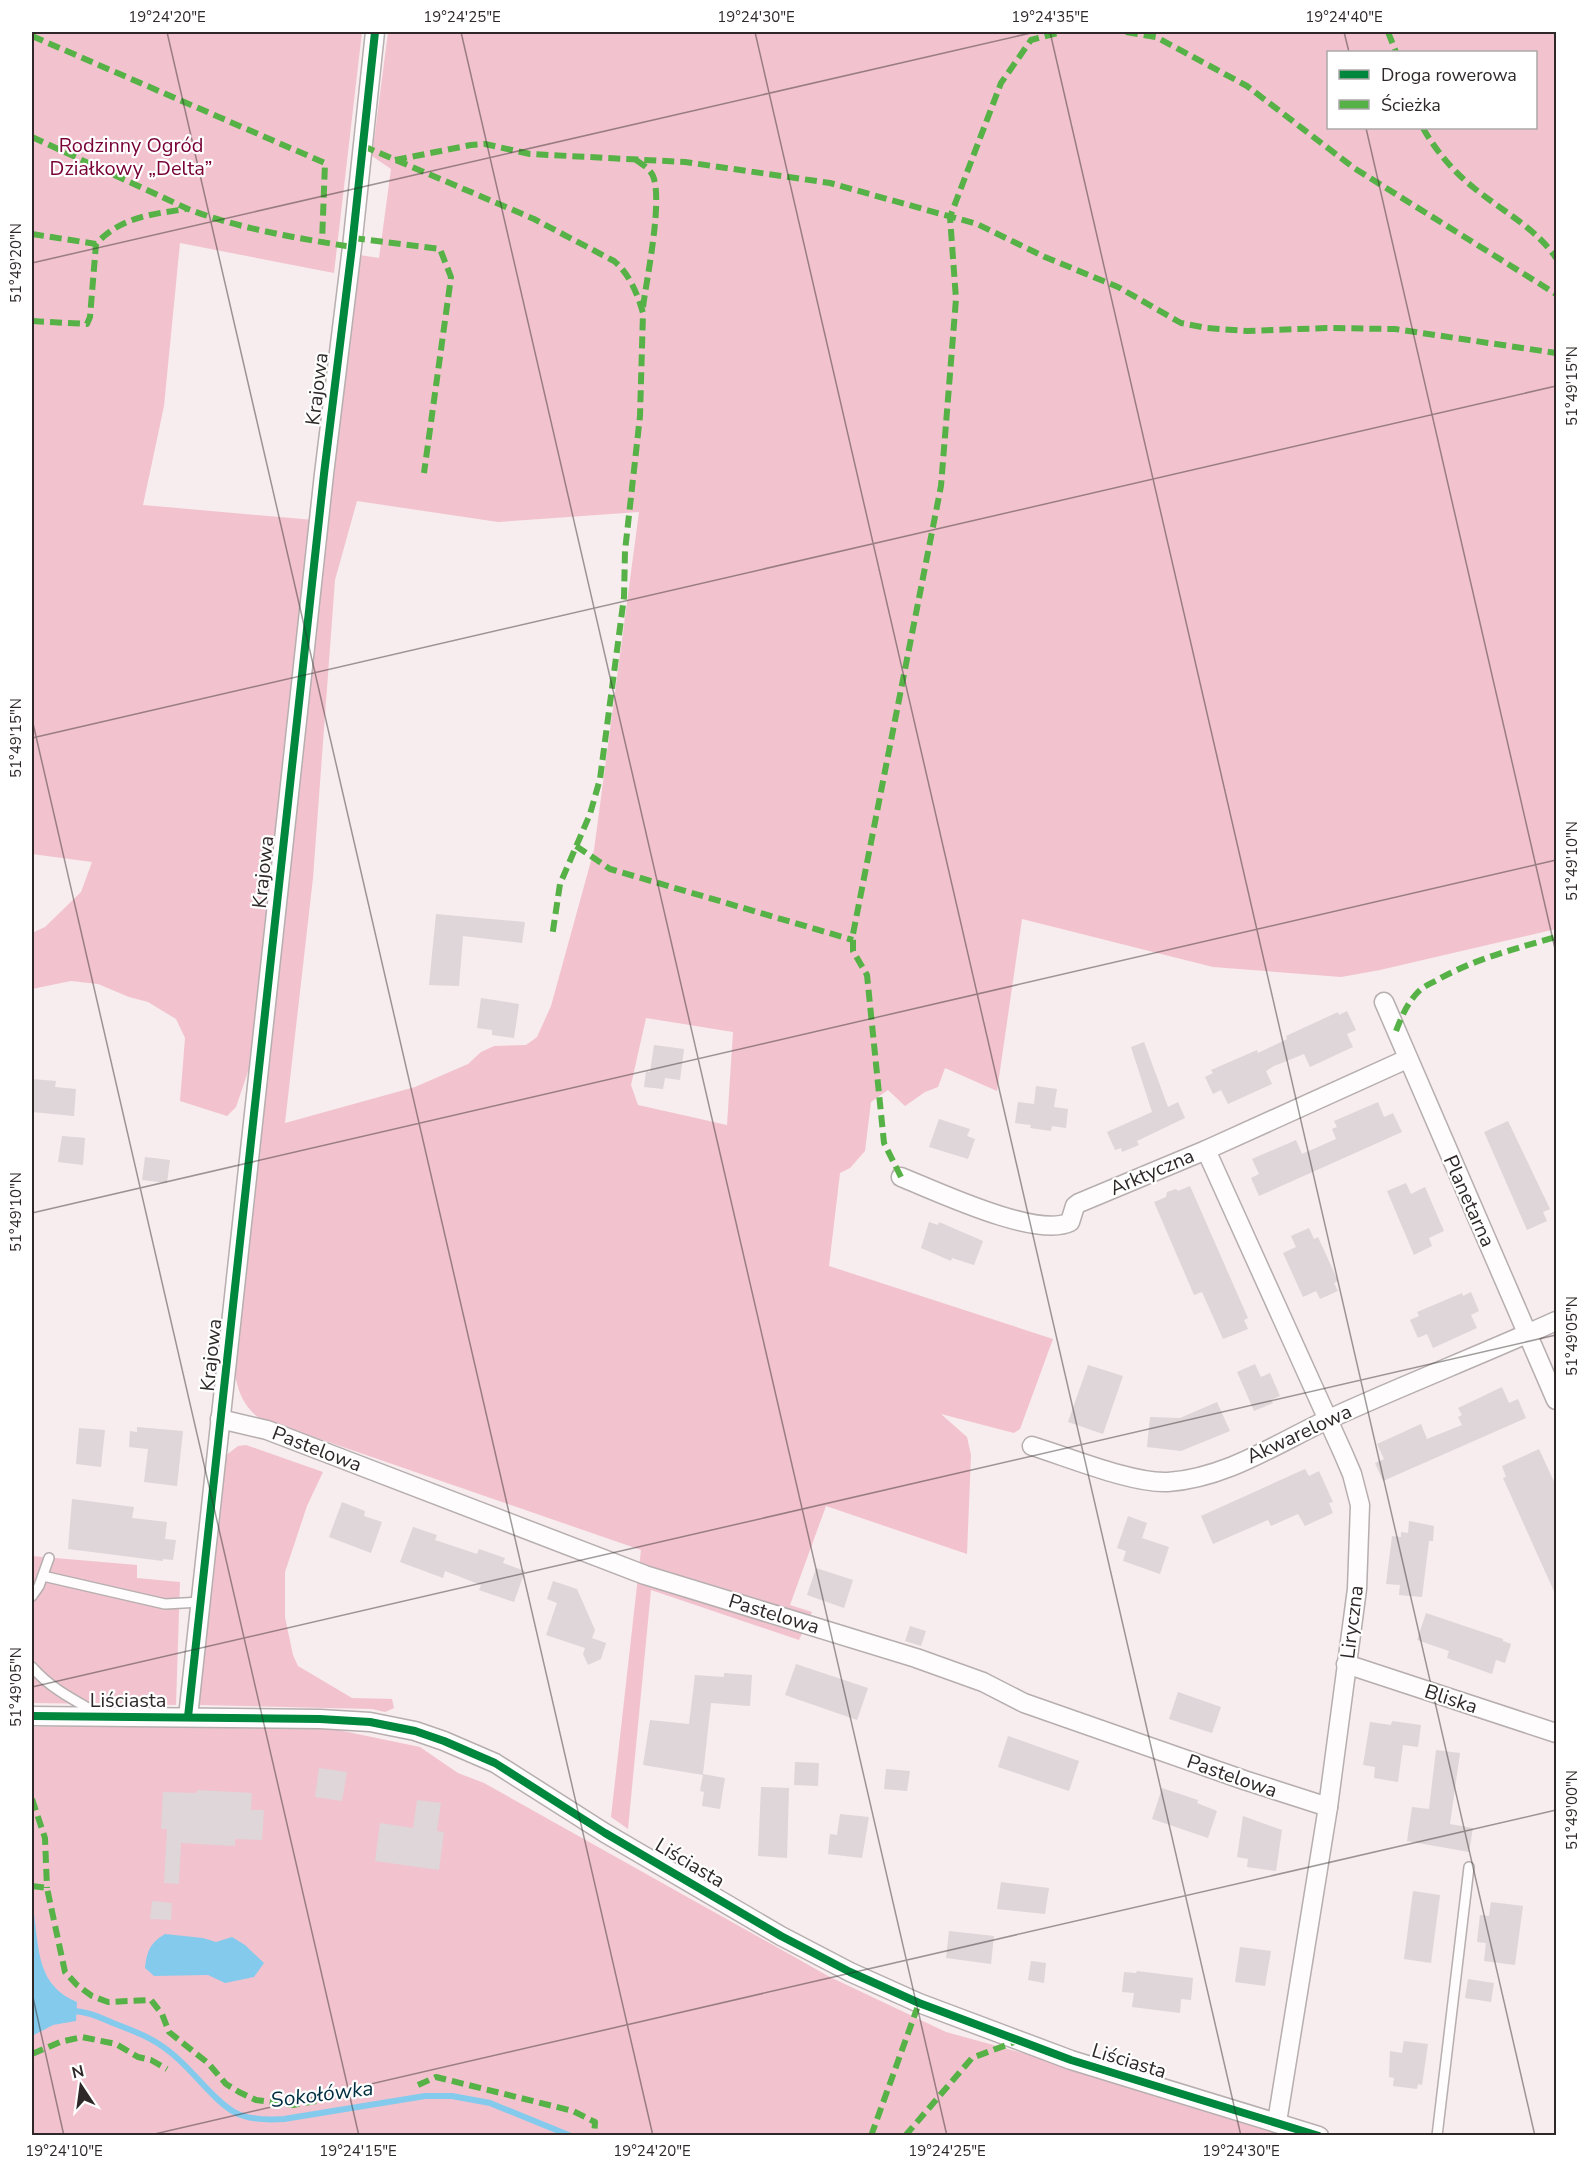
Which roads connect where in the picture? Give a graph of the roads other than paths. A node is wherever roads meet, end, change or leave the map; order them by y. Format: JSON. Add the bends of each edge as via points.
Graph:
{"nodes":[{"id":1,"x":375,"y":32,"type":"edge"},
{"id":2,"x":1384,"y":1002,"type":"dead end"},
{"id":3,"x":1407,"y":1059,"type":"junction"},
{"id":4,"x":1206,"y":1150,"type":"junction"},
{"id":5,"x":901,"y":1177,"type":"dead end"},
{"id":6,"x":1557,"y":1321,"type":"edge"},
{"id":7,"x":1528,"y":1334,"type":"junction"},
{"id":8,"x":1557,"y":1400,"type":"edge"},
{"id":9,"x":220,"y":1419,"type":"junction"},
{"id":10,"x":1328,"y":1419,"type":"junction"},
{"id":11,"x":1032,"y":1446,"type":"dead end"},
{"id":12,"x":49,"y":1558,"type":"dead end"},
{"id":13,"x":43,"y":1576,"type":"junction"},
{"id":14,"x":35,"y":1587,"type":"edge"},
{"id":15,"x":32,"y":1596,"type":"edge"},
{"id":16,"x":201,"y":1602,"type":"junction"},
{"id":17,"x":1346,"y":1664,"type":"junction"},
{"id":18,"x":32,"y":1667,"type":"edge"},
{"id":19,"x":32,"y":1716,"type":"edge"},
{"id":20,"x":102,"y":1716,"type":"junction"},
{"id":21,"x":188,"y":1717,"type":"junction"},
{"id":22,"x":1557,"y":1733,"type":"edge"},
{"id":23,"x":1328,"y":1807,"type":"junction"},
{"id":24,"x":1469,"y":1866,"type":"dead end"},
{"id":25,"x":1277,"y":2122,"type":"junction"},
{"id":26,"x":1319,"y":2136,"type":"edge"},
{"id":27,"x":1437,"y":2136,"type":"edge"}],
"edges":[{"from":1,"to":9,"type":"street","name":"Krajowa"},
{"from":2,"to":3,"type":"street","name":"Planetarna"},
{"from":3,"to":4,"type":"street","name":"Arktyczna"},
{"from":3,"to":7,"type":"street","name":"Planetarna"},
{"from":4,"to":5,"type":"street","name":"Arktyczna","via":[[1079,1203],[1070,1222],[1063,1226],[1005,1218]]},
{"from":4,"to":10,"type":"street","name":"Liryczna"},
{"from":6,"to":7,"type":"street","name":"Akwarelowa"},
{"from":7,"to":8,"type":"street","name":"Planetarna"},
{"from":7,"to":10,"type":"street","name":"Akwarelowa"},
{"from":9,"to":16,"type":"street","name":"Krajowa"},
{"from":9,"to":23,"type":"street","name":"Pastelowa","via":[[267,1430],[645,1575],[916,1658],[982,1682],[1023,1703]]},
{"from":10,"to":11,"type":"street","name":"Akwarelowa","via":[[1229,1467],[1166,1482],[1135,1478]]},
{"from":10,"to":17,"type":"street","name":"Liryczna","via":[[1352,1474],[1360,1505],[1357,1589]]},
{"from":12,"to":13,"type":"lane"},
{"from":13,"to":14,"type":"lane"},
{"from":13,"to":16,"type":"lane","via":[[165,1604]]},
{"from":14,"to":15,"type":"lane"},
{"from":16,"to":21,"type":"street","name":"Krajowa"},
{"from":17,"to":22,"type":"street","name":"Bliska"},
{"from":17,"to":23,"type":"street","name":"Liryczna"},
{"from":18,"to":20,"type":"lane","via":[[64,1695]]},
{"from":19,"to":20,"type":"street","name":"Liściasta"},
{"from":20,"to":21,"type":"street","name":"Liściasta"},
{"from":21,"to":25,"type":"street","name":"Liściasta","via":[[370,1722],[444,1741],[495,1763],[605,1833],[850,1972],[918,2003],[1071,2060]]},
{"from":23,"to":25,"type":"street","name":"Liryczna"},
{"from":24,"to":27,"type":"lane"},
{"from":25,"to":26,"type":"street","name":"Liściasta"}]}
